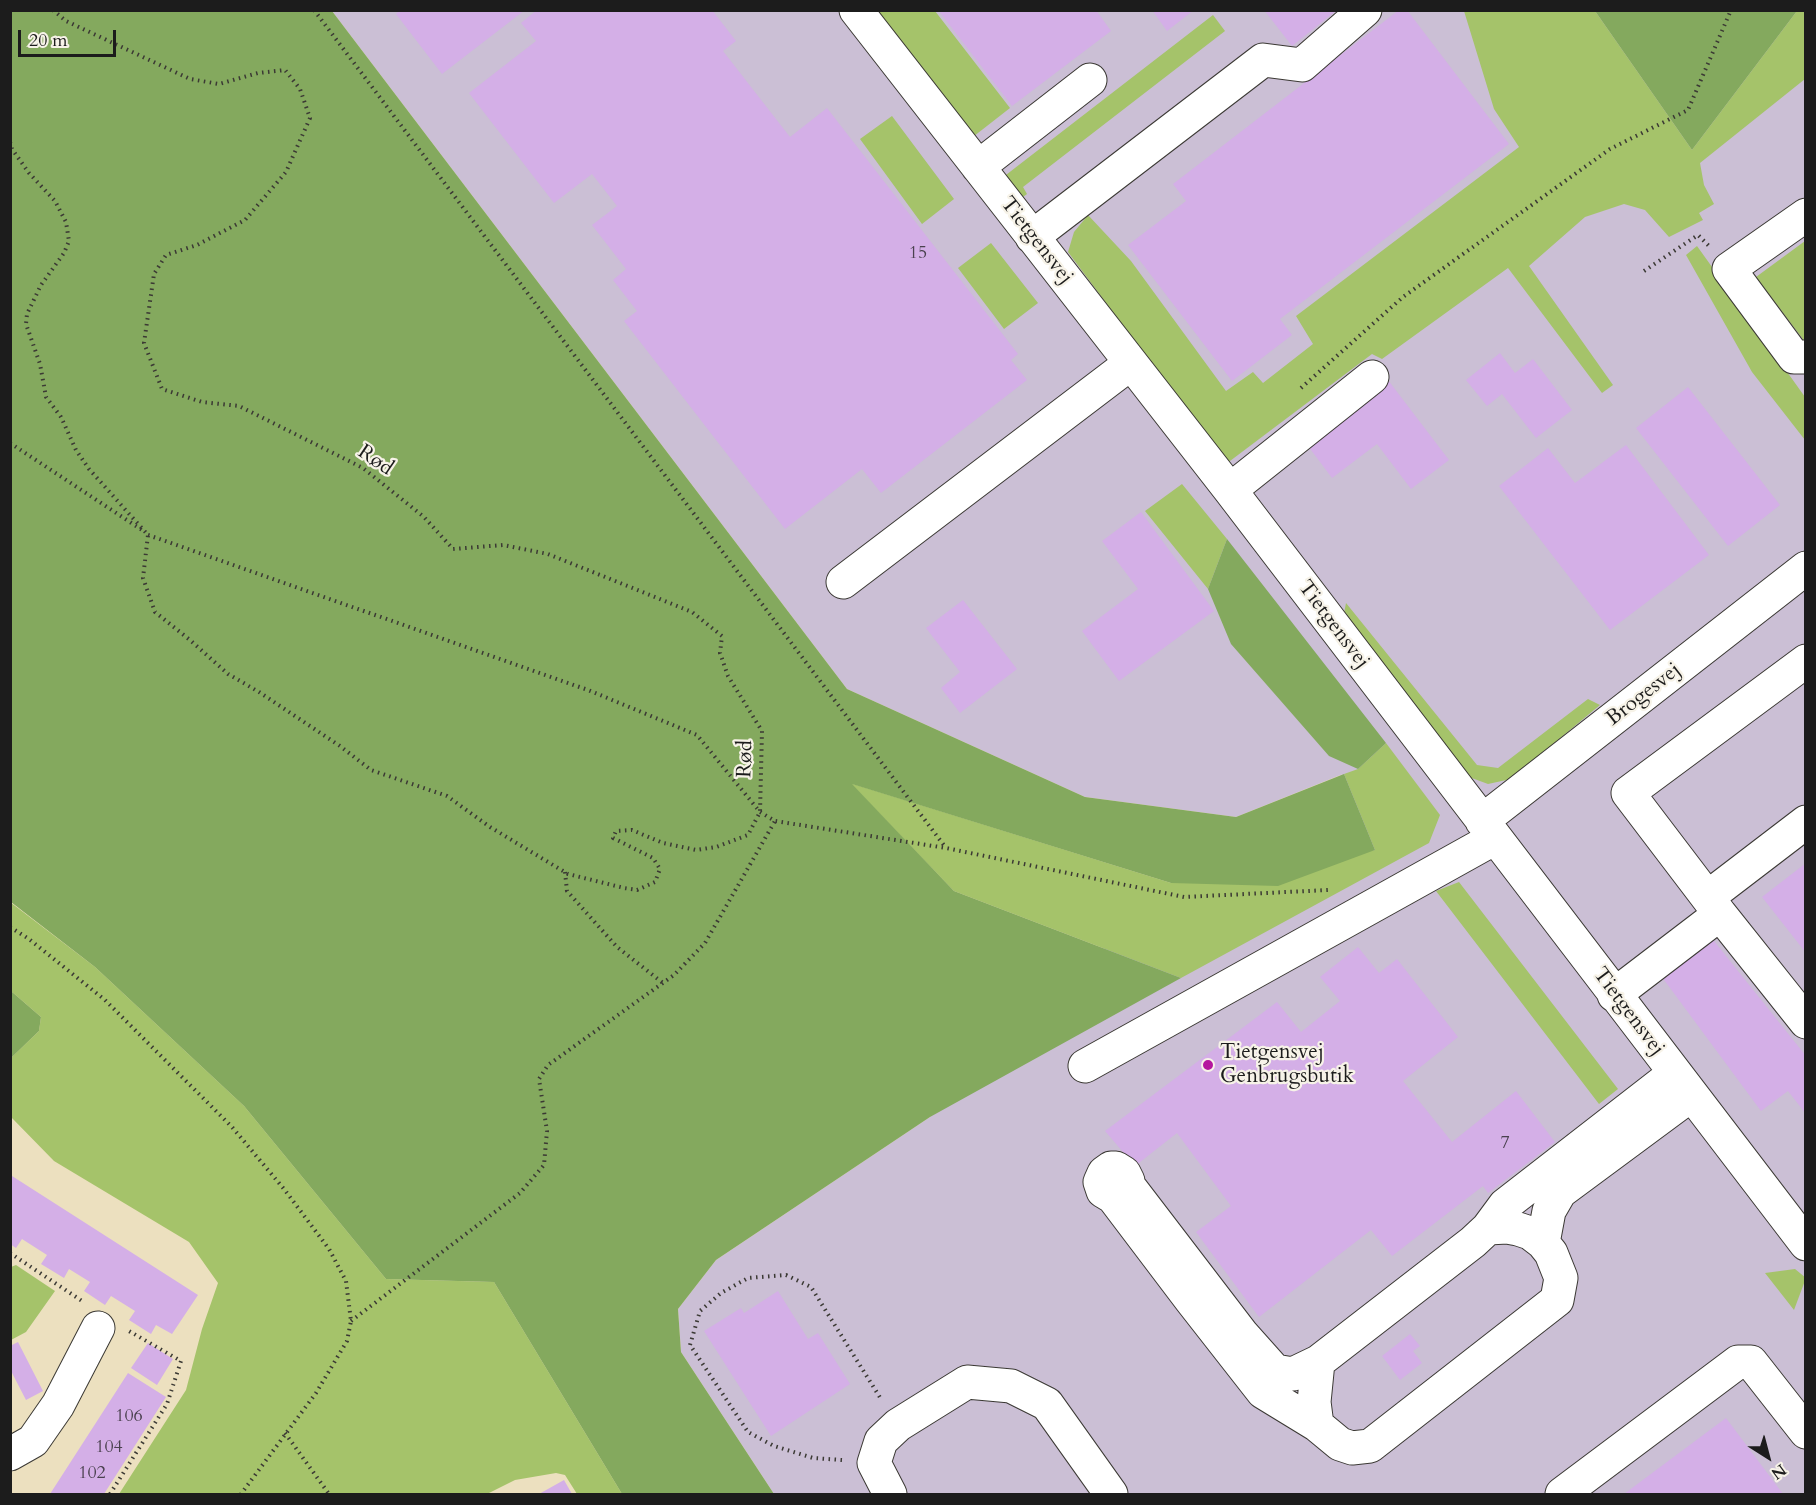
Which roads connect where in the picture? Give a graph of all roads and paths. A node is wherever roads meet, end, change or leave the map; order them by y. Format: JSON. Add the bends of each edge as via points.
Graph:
{"nodes":[{"id":1,"x":53,"y":10,"type":"edge"},
{"id":2,"x":314,"y":10,"type":"edge"},
{"id":3,"x":856,"y":10,"type":"edge"},
{"id":4,"x":1365,"y":10,"type":"edge"},
{"id":5,"x":1731,"y":10,"type":"edge"},
{"id":6,"x":1090,"y":80,"type":"dead end"},
{"id":7,"x":10,"y":128,"type":"edge"},
{"id":8,"x":10,"y":142,"type":"edge"},
{"id":9,"x":978,"y":167,"type":"junction"},
{"id":10,"x":1806,"y":215,"type":"edge"},
{"id":11,"x":1032,"y":237,"type":"junction"},
{"id":12,"x":1729,"y":269,"type":"junction"},
{"id":13,"x":1644,"y":271,"type":"dead end"},
{"id":14,"x":1806,"y":357,"type":"edge"},
{"id":15,"x":1131,"y":363,"type":"junction"},
{"id":16,"x":1372,"y":377,"type":"dead end"},
{"id":17,"x":1299,"y":390,"type":"dead end"},
{"id":18,"x":10,"y":442,"type":"edge"},
{"id":19,"x":1230,"y":490,"type":"junction"},
{"id":20,"x":148,"y":535,"type":"junction"},
{"id":21,"x":1806,"y":568,"type":"edge"},
{"id":22,"x":843,"y":582,"type":"dead end"},
{"id":23,"x":1806,"y":661,"type":"edge"},
{"id":24,"x":760,"y":812,"type":"junction"},
{"id":25,"x":775,"y":820,"type":"junction"},
{"id":26,"x":1806,"y":822,"type":"edge"},
{"id":27,"x":1489,"y":829,"type":"junction"},
{"id":28,"x":946,"y":848,"type":"junction"},
{"id":29,"x":564,"y":872,"type":"junction"},
{"id":30,"x":1335,"y":887,"type":"dead end"},
{"id":31,"x":1714,"y":905,"type":"junction"},
{"id":32,"x":10,"y":927,"type":"edge"},
{"id":33,"x":663,"y":983,"type":"junction"},
{"id":34,"x":1614,"y":994,"type":"junction"},
{"id":35,"x":1806,"y":1022,"type":"edge"},
{"id":36,"x":1085,"y":1066,"type":"dead end"},
{"id":37,"x":1683,"y":1084,"type":"junction"},
{"id":38,"x":1488,"y":1228,"type":"junction"},
{"id":39,"x":1544,"y":1243,"type":"junction"},
{"id":40,"x":1806,"y":1244,"type":"edge"},
{"id":41,"x":351,"y":1322,"type":"junction"},
{"id":42,"x":98,"y":1328,"type":"dead end"},
{"id":43,"x":181,"y":1361,"type":"dead end"},
{"id":44,"x":1318,"y":1362,"type":"junction"},
{"id":45,"x":898,"y":1425,"type":"junction"},
{"id":46,"x":1317,"y":1425,"type":"junction"},
{"id":47,"x":1806,"y":1432,"type":"edge"},
{"id":48,"x":285,"y":1433,"type":"junction"},
{"id":49,"x":10,"y":1454,"type":"edge"},
{"id":50,"x":874,"y":1463,"type":"junction"},
{"id":51,"x":110,"y":1494,"type":"edge"},
{"id":52,"x":241,"y":1494,"type":"edge"},
{"id":53,"x":329,"y":1494,"type":"edge"},
{"id":54,"x":890,"y":1494,"type":"edge"},
{"id":55,"x":1111,"y":1494,"type":"edge"},
{"id":56,"x":1563,"y":1494,"type":"edge"}],
"edges":[{"from":1,"to":24,"type":"path","name":"Rød","via":[[66,21],[190,79],[219,84],[285,70],[300,88],[310,118],[286,172],[245,220],[197,245],[166,255],[154,274],[144,343],[162,389],[202,402],[239,406],[363,468],[424,517],[453,549],[503,545],[548,554],[692,612],[722,636],[720,653],[728,676],[762,731]]},
{"from":2,"to":28,"type":"path"},
{"from":3,"to":9,"type":"street","name":"Tietgensvej"},
{"from":4,"to":11,"type":"street","via":[[1302,65],[1263,60]]},
{"from":5,"to":17,"type":"path","via":[[1688,110],[1610,149],[1403,297]]},
{"from":6,"to":9,"type":"street"},
{"from":7,"to":8,"type":"path"},
{"from":8,"to":20,"type":"path","via":[[29,173],[55,201],[66,222],[69,241],[27,314],[46,397],[89,469]]},
{"from":9,"to":11,"type":"street","name":"Tietgensvej"},
{"from":10,"to":12,"type":"street"},
{"from":11,"to":15,"type":"street","name":"Tietgensvej"},
{"from":12,"to":13,"type":"path","via":[[1698,235]]},
{"from":12,"to":14,"type":"street","via":[[1794,357]]},
{"from":15,"to":19,"type":"street","name":"Tietgensvej"},
{"from":15,"to":22,"type":"street"},
{"from":16,"to":19,"type":"street"},
{"from":18,"to":20,"type":"path"},
{"from":19,"to":27,"type":"street","name":"Tietgensvej"},
{"from":20,"to":24,"type":"path","via":[[588,690],[696,735]]},
{"from":20,"to":29,"type":"path","via":[[143,578],[154,612],[228,674],[371,770],[447,796]]},
{"from":21,"to":27,"type":"street","name":"Brogesvej"},
{"from":23,"to":31,"type":"street","via":[[1628,793]]},
{"from":24,"to":25,"type":"path"},
{"from":24,"to":29,"type":"path","via":[[748,835],[696,850],[663,843],[632,830],[616,831],[613,838],[653,858],[660,869],[655,882],[637,890]]},
{"from":25,"to":28,"type":"path"},
{"from":25,"to":33,"type":"path","via":[[705,943]]},
{"from":26,"to":31,"type":"street"},
{"from":27,"to":34,"type":"street","name":"Tietgensvej"},
{"from":27,"to":36,"type":"street","name":"Brogesvej"},
{"from":28,"to":30,"type":"path","via":[[1184,897],[1325,891]]},
{"from":29,"to":33,"type":"path","via":[[567,891],[617,947]]},
{"from":31,"to":34,"type":"street"},
{"from":31,"to":35,"type":"street"},
{"from":32,"to":41,"type":"path","via":[[105,1000],[232,1127],[329,1249],[346,1281]]},
{"from":33,"to":41,"type":"path","via":[[548,1065],[539,1079],[547,1131],[544,1165],[520,1193]]},
{"from":34,"to":37,"type":"street","name":"Tietgensvej"},
{"from":37,"to":38,"type":"street","via":[[1505,1205]]},
{"from":37,"to":39,"type":"street","via":[[1560,1192],[1549,1210]]},
{"from":37,"to":40,"type":"street","name":"Tietgensvej"},
{"from":38,"to":39,"type":"street","via":[[1518,1229]]},
{"from":38,"to":44,"type":"street"},
{"from":39,"to":46,"type":"street","via":[[1561,1278],[1557,1300],[1370,1446],[1352,1448],[1340,1444]]},
{"from":41,"to":48,"type":"path","via":[[347,1341],[316,1393]]},
{"from":42,"to":49,"type":"street","via":[[58,1405],[33,1441]]},
{"from":43,"to":51,"type":"path","via":[[167,1404]]},
{"from":44,"to":46,"type":"street","via":[[1314,1402]]},
{"from":44,"to":46,"type":"street","via":[[1293,1374],[1275,1371],[1132,1191],[1124,1173],[1116,1168],[1104,1173],[1100,1182],[1103,1191],[1113,1197],[1263,1392]]},
{"from":45,"to":50,"type":"street","via":[[881,1441]]},
{"from":45,"to":50,"type":"path","via":[[811,1287],[786,1275],[748,1278],[700,1311],[690,1345],[748,1432],[774,1446],[813,1458]]},
{"from":45,"to":55,"type":"street","via":[[967,1382],[1011,1386],[1047,1404]]},
{"from":47,"to":56,"type":"street","via":[[1752,1362],[1738,1362]]},
{"from":48,"to":52,"type":"path"},
{"from":48,"to":53,"type":"path"},
{"from":50,"to":54,"type":"street"}]}
